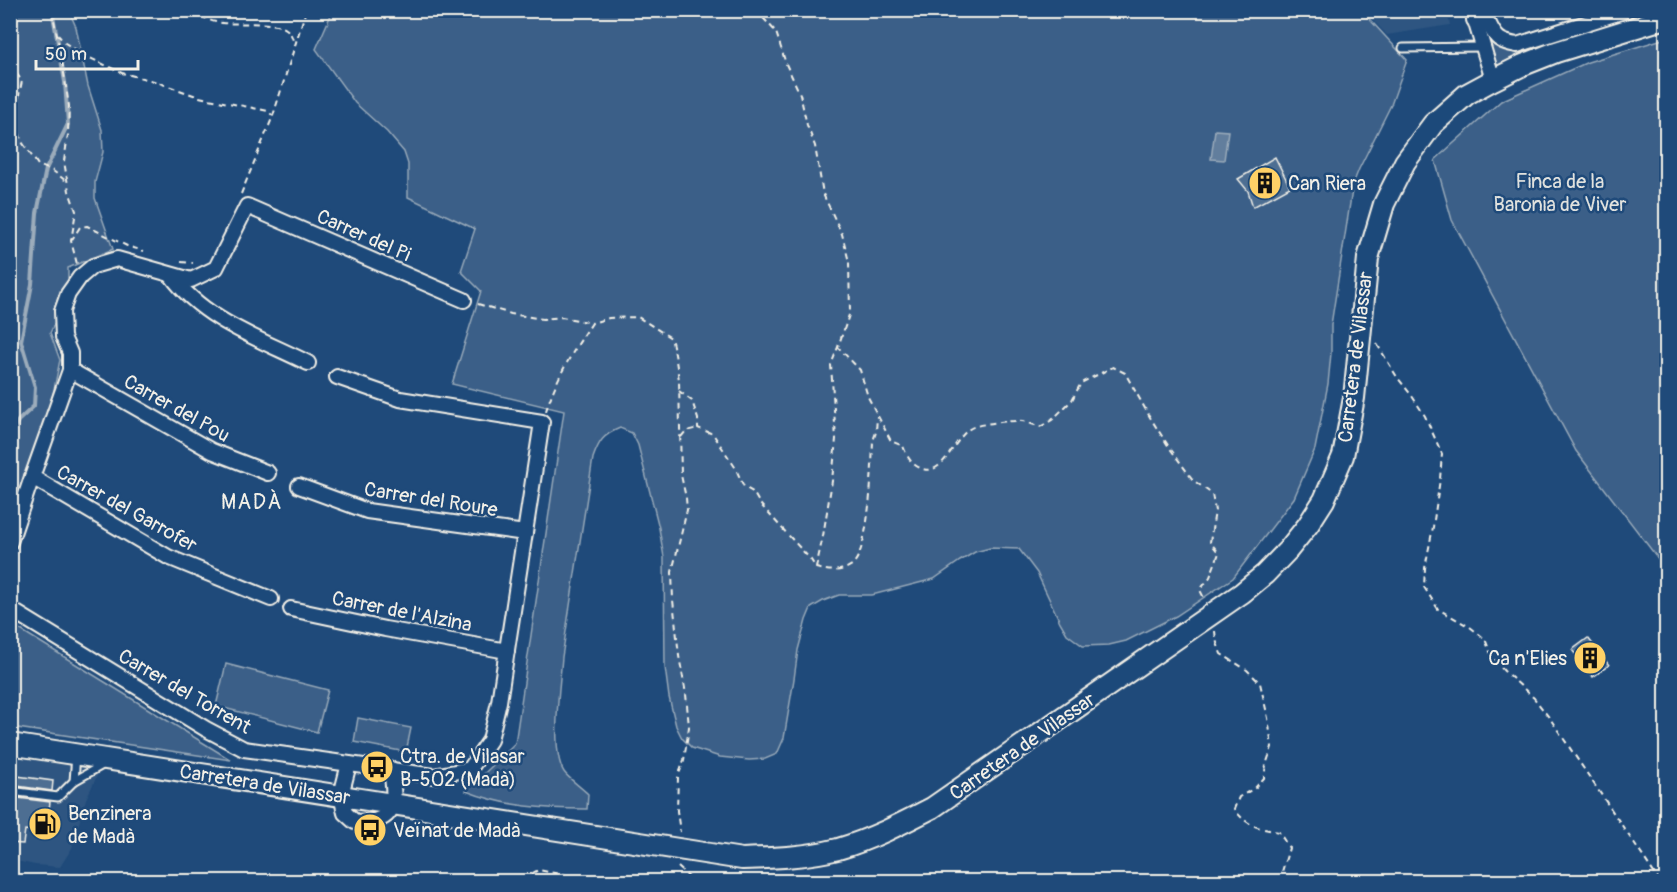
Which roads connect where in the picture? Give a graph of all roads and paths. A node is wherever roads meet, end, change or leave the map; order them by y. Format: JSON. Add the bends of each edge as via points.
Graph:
{"nodes":[{"id":1,"x":52,"y":10,"type":"edge"},
{"id":2,"x":192,"y":10,"type":"edge"},
{"id":3,"x":306,"y":10,"type":"edge"},
{"id":4,"x":756,"y":10,"type":"edge"},
{"id":5,"x":1627,"y":10,"type":"edge"},
{"id":6,"x":1473,"y":15,"type":"edge"},
{"id":7,"x":1666,"y":18,"type":"edge"},
{"id":8,"x":56,"y":33,"type":"junction"},
{"id":9,"x":294,"y":47,"type":"junction"},
{"id":10,"x":1482,"y":47,"type":"junction"},
{"id":11,"x":1403,"y":48,"type":"dead end"},
{"id":12,"x":10,"y":65,"type":"edge"},
{"id":13,"x":1493,"y":80,"type":"junction"},
{"id":14,"x":273,"y":116,"type":"junction"},
{"id":15,"x":67,"y":182,"type":"junction"},
{"id":16,"x":244,"y":201,"type":"junction"},
{"id":17,"x":71,"y":241,"type":"junction"},
{"id":18,"x":148,"y":252,"type":"dead end"},
{"id":19,"x":180,"y":262,"type":"dead end"},
{"id":20,"x":194,"y":263,"type":"dead end"},
{"id":21,"x":171,"y":275,"type":"junction"},
{"id":22,"x":80,"y":277,"type":"junction"},
{"id":23,"x":464,"y":300,"type":"joint"},
{"id":24,"x":1360,"y":322,"type":"junction"},
{"id":25,"x":592,"y":323,"type":"junction"},
{"id":26,"x":838,"y":347,"type":"junction"},
{"id":27,"x":308,"y":363,"type":"dead end"},
{"id":28,"x":70,"y":370,"type":"junction"},
{"id":29,"x":337,"y":377,"type":"dead end"},
{"id":30,"x":679,"y":391,"type":"junction"},
{"id":31,"x":877,"y":415,"type":"junction"},
{"id":32,"x":542,"y":422,"type":"junction"},
{"id":33,"x":698,"y":428,"type":"junction"},
{"id":34,"x":681,"y":437,"type":"junction"},
{"id":35,"x":268,"y":473,"type":"dead end"},
{"id":36,"x":32,"y":477,"type":"junction"},
{"id":37,"x":298,"y":486,"type":"dead end"},
{"id":38,"x":525,"y":533,"type":"junction"},
{"id":39,"x":10,"y":542,"type":"edge"},
{"id":40,"x":816,"y":568,"type":"junction"},
{"id":41,"x":272,"y":599,"type":"dead end"},
{"id":42,"x":10,"y":609,"type":"edge"},
{"id":43,"x":291,"y":609,"type":"dead end"},
{"id":44,"x":1213,"y":613,"type":"junction"},
{"id":45,"x":507,"y":651,"type":"junction"},
{"id":46,"x":10,"y":744,"type":"edge"},
{"id":47,"x":76,"y":755,"type":"junction"},
{"id":48,"x":112,"y":760,"type":"junction"},
{"id":49,"x":349,"y":764,"type":"junction"},
{"id":50,"x":391,"y":769,"type":"junction"},
{"id":51,"x":74,"y":781,"type":"junction"},
{"id":52,"x":10,"y":791,"type":"edge"},
{"id":53,"x":341,"y":795,"type":"junction"},
{"id":54,"x":394,"y":804,"type":"junction"},
{"id":55,"x":679,"y":849,"type":"junction"},
{"id":56,"x":528,"y":882,"type":"edge"},
{"id":57,"x":605,"y":882,"type":"edge"},
{"id":58,"x":1279,"y":882,"type":"edge"},
{"id":59,"x":1660,"y":882,"type":"edge"}],
"edges":[{"from":1,"to":8,"type":"path"},
{"from":2,"to":9,"type":"path","via":[[219,23],[286,28]]},
{"from":3,"to":9,"type":"path"},
{"from":4,"to":26,"type":"path","via":[[776,32],[800,94],[823,194],[842,234],[849,262],[850,312]]},
{"from":5,"to":6,"type":"street","via":[[1517,45],[1503,42],[1489,24]]},
{"from":6,"to":10,"type":"street"},
{"from":7,"to":13,"type":"street","name":"Carretera de Vilassar","via":[[1557,52]]},
{"from":8,"to":14,"type":"path","via":[[73,48],[122,73],[199,97],[268,111]]},
{"from":8,"to":15,"type":"path","via":[[69,106],[64,161]]},
{"from":9,"to":14,"type":"path"},
{"from":10,"to":11,"type":"lane"},
{"from":10,"to":13,"type":"street"},
{"from":12,"to":15,"type":"path","via":[[22,81],[14,119],[22,142],[38,165]]},
{"from":13,"to":24,"type":"street","name":"Carretera de Vilassar","via":[[1467,94],[1433,124],[1405,162],[1384,204],[1368,258]]},
{"from":14,"to":16,"type":"path"},
{"from":15,"to":17,"type":"path","via":[[76,211]]},
{"from":16,"to":21,"type":"street","via":[[216,268],[191,280]]},
{"from":16,"to":23,"type":"street","name":"Carrer del Pi"},
{"from":17,"to":18,"type":"path","via":[[80,227],[87,226],[126,246]]},
{"from":17,"to":22,"type":"path"},
{"from":19,"to":20,"type":"path"},
{"from":21,"to":22,"type":"street","via":[[117,259],[93,266]]},
{"from":21,"to":27,"type":"street","via":[[180,288],[215,317]]},
{"from":22,"to":28,"type":"street","via":[[62,311]]},
{"from":23,"to":25,"type":"path","via":[[511,314]]},
{"from":24,"to":44,"type":"street","name":"Carretera de Vilassar","via":[[1354,398],[1342,456],[1324,500],[1308,525],[1265,574]]},
{"from":24,"to":59,"type":"path","via":[[1425,416],[1442,454],[1424,587],[1438,609],[1485,639],[1492,657],[1534,698]]},
{"from":25,"to":30,"type":"path","via":[[638,317],[671,338]]},
{"from":25,"to":32,"type":"path","via":[[569,357]]},
{"from":26,"to":31,"type":"path","via":[[860,370]]},
{"from":26,"to":40,"type":"path","via":[[831,365],[836,439],[832,481]]},
{"from":28,"to":35,"type":"street","name":"Carrer del Pou","via":[[212,452]]},
{"from":28,"to":36,"type":"street"},
{"from":29,"to":32,"type":"street","via":[[400,399]]},
{"from":30,"to":33,"type":"path","via":[[692,402]]},
{"from":30,"to":34,"type":"path"},
{"from":31,"to":40,"type":"path","via":[[869,504],[859,557],[842,571]]},
{"from":31,"to":44,"type":"path","via":[[891,441],[903,446],[909,460],[925,470],[937,468],[972,427],[1018,421],[1040,427],[1072,400],[1081,383],[1113,367],[1125,372],[1169,447],[1193,480],[1212,494],[1215,511],[1210,542],[1219,553],[1200,591]]},
{"from":32,"to":38,"type":"street","name":"Carrer del Torrent"},
{"from":33,"to":34,"type":"path"},
{"from":33,"to":40,"type":"path","via":[[713,434],[744,487],[753,492]]},
{"from":34,"to":55,"type":"path","via":[[681,475],[687,510],[672,572],[689,727],[678,777]]},
{"from":36,"to":39,"type":"street"},
{"from":36,"to":41,"type":"street","name":"Carrer del Garrofer","via":[[168,557]]},
{"from":37,"to":38,"type":"street","name":"Carrer del Roure","via":[[367,511]]},
{"from":38,"to":45,"type":"street","name":"Carrer del Torrent"},
{"from":42,"to":49,"type":"street","name":"Carrer del Torrent","via":[[244,749]]},
{"from":43,"to":45,"type":"street","name":"Carrer de l'Alzina"},
{"from":44,"to":55,"type":"street","name":"Carretera de Vilassar","via":[[932,808],[886,832],[837,849],[790,857],[742,860]]},
{"from":44,"to":58,"type":"path","via":[[1221,654],[1260,683],[1264,698],[1272,747],[1264,778],[1239,797],[1234,810],[1243,821],[1279,832],[1289,848]]},
{"from":45,"to":50,"type":"street","name":"Carrer del Torrent","via":[[490,740],[470,769],[434,776]]},
{"from":46,"to":47,"type":"street","name":"Carretera de Vilassar"},
{"from":47,"to":48,"type":"street","name":"Carretera de Vilassar"},
{"from":47,"to":51,"type":"lane"},
{"from":48,"to":51,"type":"lane"},
{"from":48,"to":53,"type":"street","name":"Carretera de Vilassar"},
{"from":49,"to":50,"type":"street","name":"Carrer del Torrent"},
{"from":49,"to":53,"type":"street"},
{"from":50,"to":54,"type":"street"},
{"from":51,"to":52,"type":"lane","via":[[58,797]]},
{"from":53,"to":54,"type":"street","name":"Carretera de Vilassar"},
{"from":54,"to":55,"type":"street","name":"Carretera de Vilassar"},
{"from":56,"to":57,"type":"path","via":[[528,876],[538,870]]}]}
